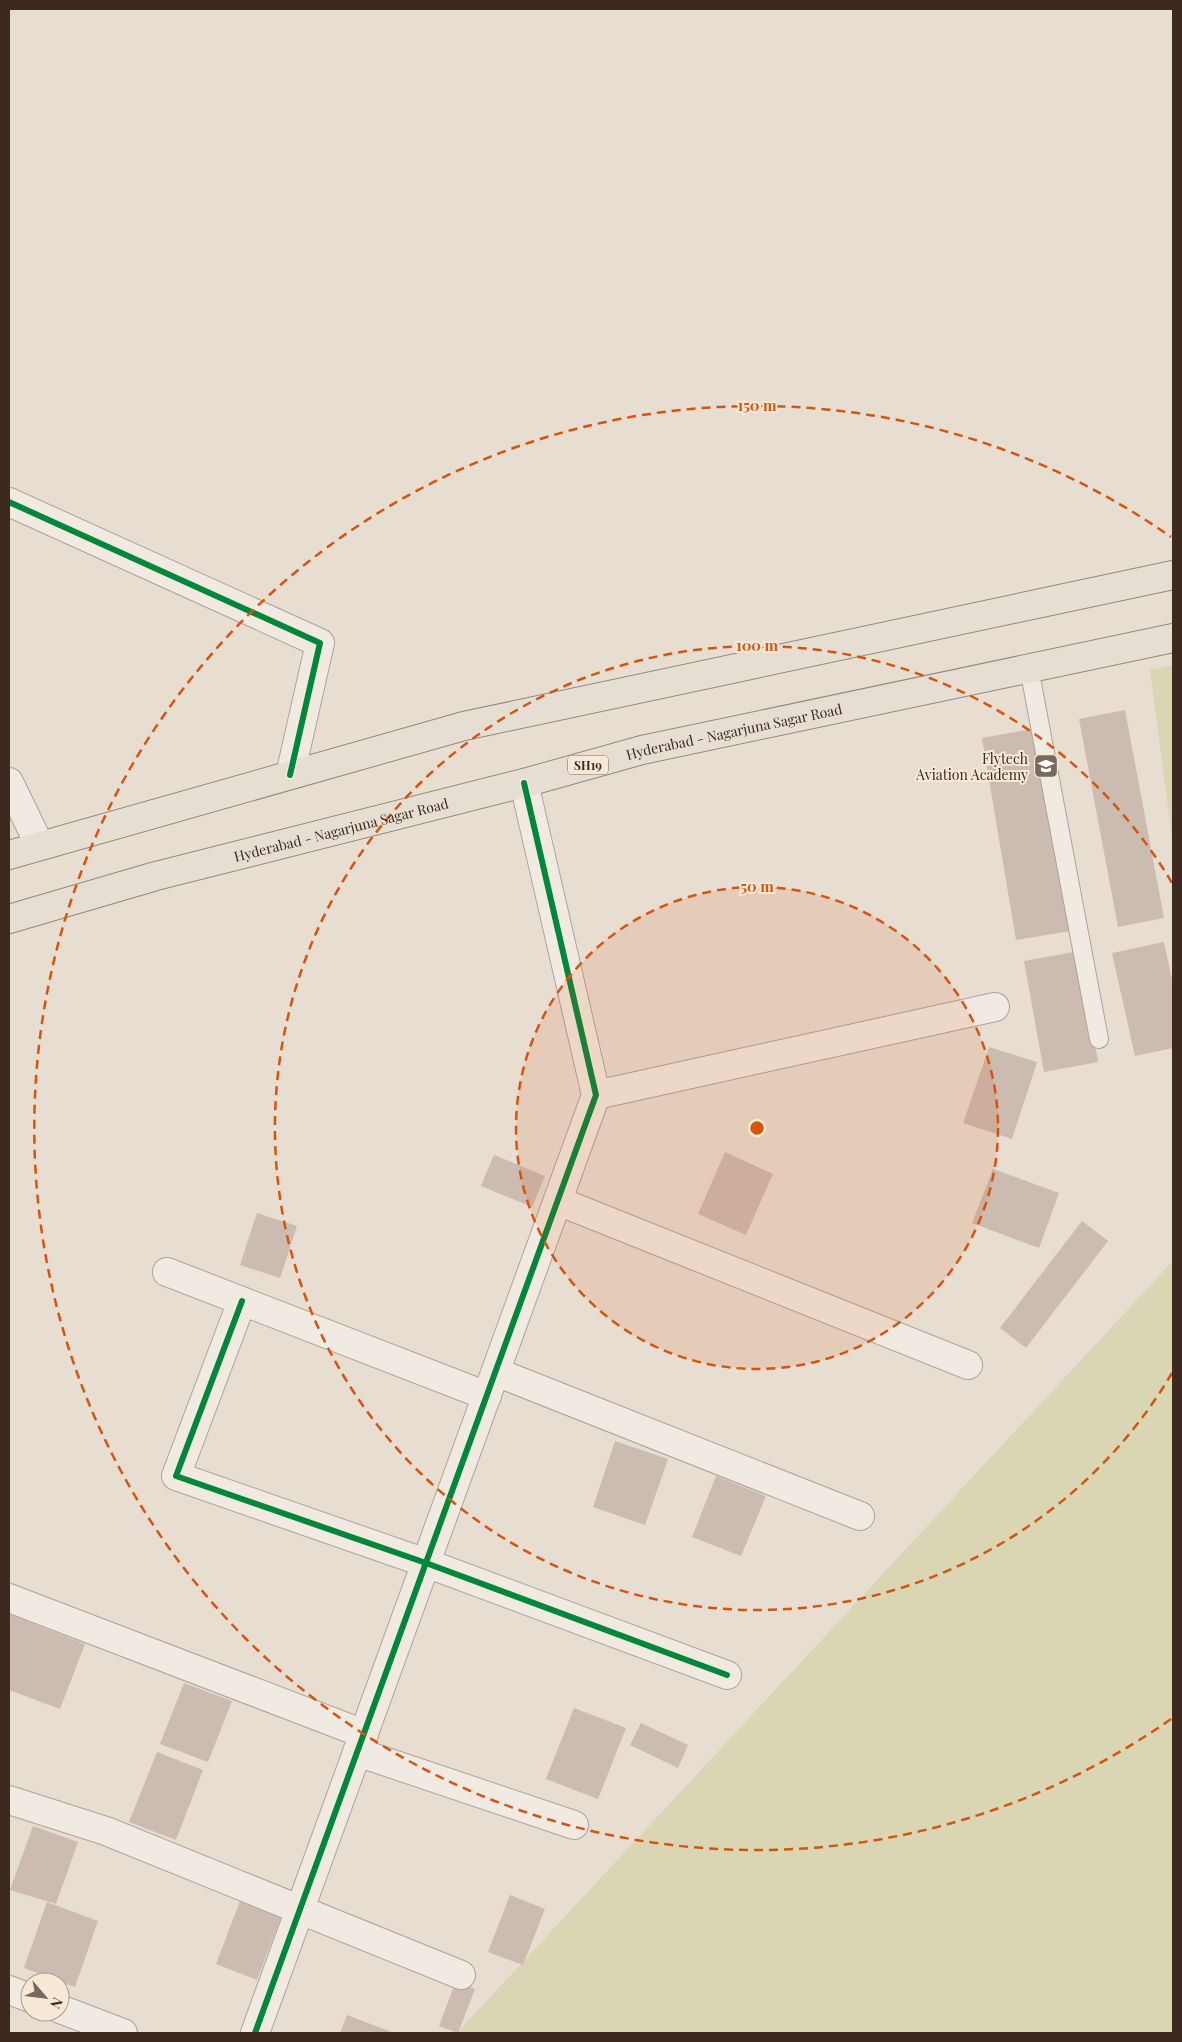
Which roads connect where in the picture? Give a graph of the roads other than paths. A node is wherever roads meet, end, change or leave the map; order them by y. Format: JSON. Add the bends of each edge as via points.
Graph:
{"nodes":[{"id":1,"x":9,"y":502,"type":"edge"},
{"id":2,"x":1173,"y":575,"type":"edge"},
{"id":3,"x":1173,"y":638,"type":"edge"},
{"id":4,"x":1029,"y":668,"type":"junction"},
{"id":5,"x":290,"y":774,"type":"junction"},
{"id":6,"x":9,"y":782,"type":"edge"},
{"id":7,"x":524,"y":782,"type":"junction"},
{"id":8,"x":40,"y":846,"type":"junction"},
{"id":9,"x":9,"y":855,"type":"edge"},
{"id":10,"x":9,"y":919,"type":"edge"},
{"id":11,"x":995,"y":1007,"type":"dead end"},
{"id":12,"x":1099,"y":1039,"type":"dead end"},
{"id":13,"x":596,"y":1095,"type":"junction"},
{"id":14,"x":558,"y":1201,"type":"junction"},
{"id":15,"x":167,"y":1272,"type":"dead end"},
{"id":16,"x":242,"y":1301,"type":"junction"},
{"id":17,"x":968,"y":1365,"type":"dead end"},
{"id":18,"x":491,"y":1384,"type":"junction"},
{"id":19,"x":860,"y":1516,"type":"dead end"},
{"id":20,"x":426,"y":1563,"type":"junction"},
{"id":21,"x":9,"y":1598,"type":"edge"},
{"id":22,"x":728,"y":1675,"type":"dead end"},
{"id":23,"x":361,"y":1742,"type":"junction"},
{"id":24,"x":9,"y":1800,"type":"edge"},
{"id":25,"x":574,"y":1825,"type":"dead end"},
{"id":26,"x":300,"y":1910,"type":"junction"},
{"id":27,"x":461,"y":1975,"type":"dead end"},
{"id":28,"x":70,"y":2013,"type":"edge"},
{"id":29,"x":123,"y":2033,"type":"edge"},
{"id":30,"x":256,"y":2033,"type":"edge"}],
"edges":[{"from":1,"to":5,"type":"street","via":[[320,643]]},
{"from":2,"to":5,"type":"main road","via":[[464,726]]},
{"from":3,"to":4,"type":"main road","name":"Hyderabad - Nagarjuna Sagar Road","number":"SH19"},
{"from":4,"to":7,"type":"main road","name":"Hyderabad - Nagarjuna Sagar Road","number":"SH19","via":[[642,750]]},
{"from":4,"to":12,"type":"lane"},
{"from":5,"to":8,"type":"main road"},
{"from":6,"to":8,"type":"street"},
{"from":7,"to":10,"type":"main road","name":"Hyderabad - Nagarjuna Sagar Road","number":"SH19","via":[[156,876]]},
{"from":7,"to":13,"type":"street"},
{"from":8,"to":9,"type":"main road"},
{"from":11,"to":13,"type":"street"},
{"from":13,"to":14,"type":"street"},
{"from":14,"to":17,"type":"street"},
{"from":14,"to":18,"type":"street"},
{"from":15,"to":16,"type":"street"},
{"from":16,"to":18,"type":"street"},
{"from":16,"to":20,"type":"street","via":[[176,1476]]},
{"from":18,"to":19,"type":"street"},
{"from":18,"to":20,"type":"street"},
{"from":20,"to":22,"type":"street"},
{"from":20,"to":23,"type":"street"},
{"from":21,"to":23,"type":"street"},
{"from":23,"to":25,"type":"street"},
{"from":23,"to":26,"type":"street"},
{"from":24,"to":26,"type":"street","via":[[106,1831]]},
{"from":26,"to":27,"type":"street"},
{"from":26,"to":30,"type":"street"},
{"from":28,"to":29,"type":"street"}]}
